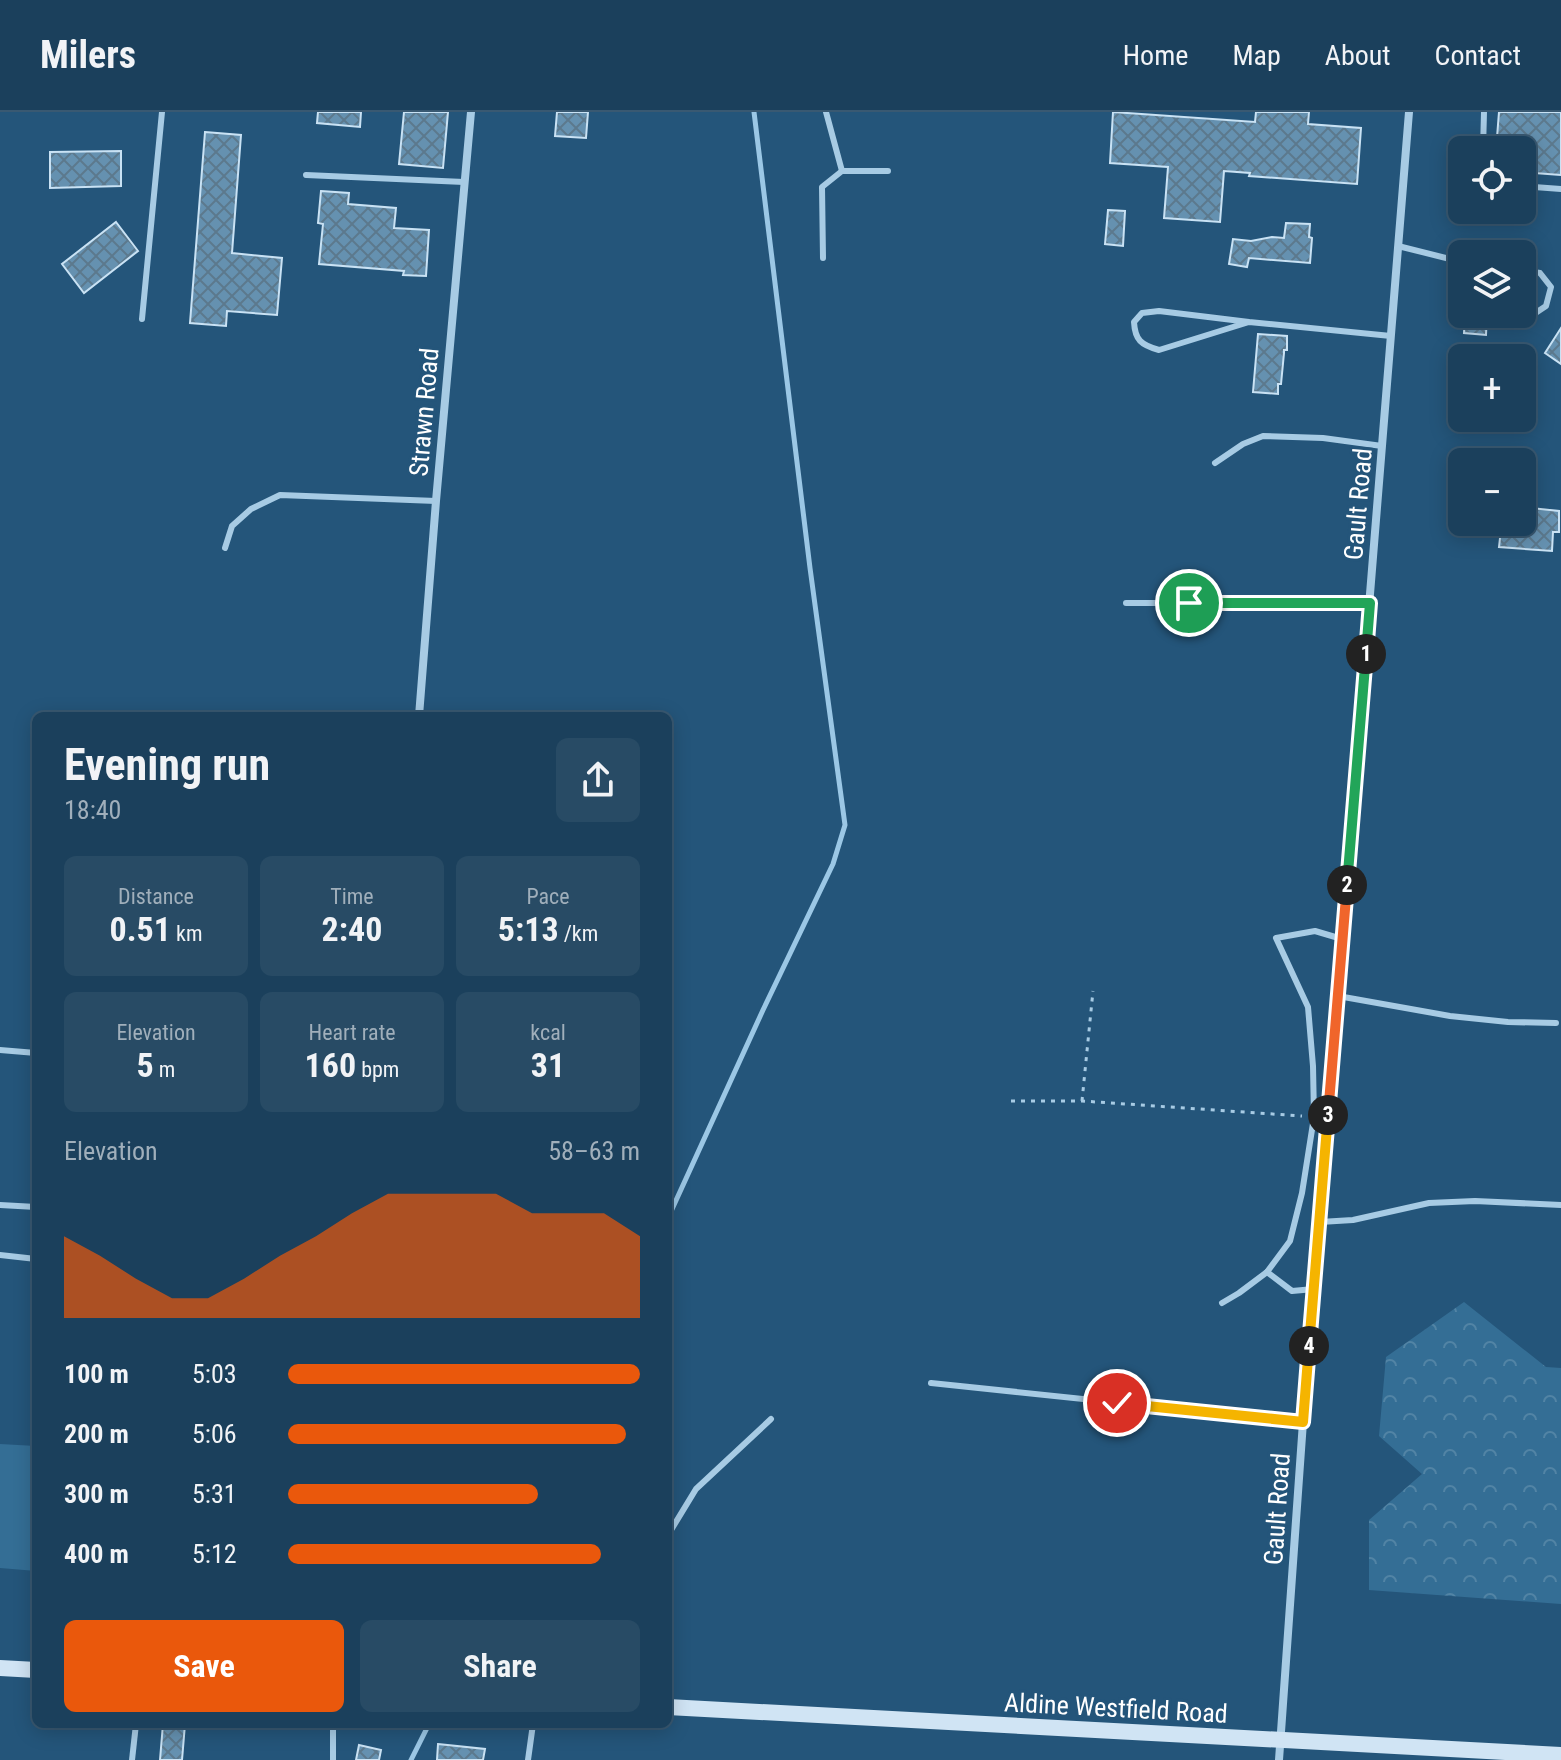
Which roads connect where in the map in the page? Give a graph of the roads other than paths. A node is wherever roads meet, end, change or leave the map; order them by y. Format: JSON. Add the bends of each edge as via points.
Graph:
{"nodes":[{"id":1,"x":162,"y":112,"type":"edge"},
{"id":2,"x":471,"y":112,"type":"edge"},
{"id":3,"x":826,"y":112,"type":"edge"},
{"id":4,"x":1409,"y":112,"type":"edge"},
{"id":5,"x":1484,"y":112,"type":"edge"},
{"id":6,"x":1483,"y":136,"type":"edge"},
{"id":7,"x":842,"y":171,"type":"junction"},
{"id":8,"x":888,"y":171,"type":"dead end"},
{"id":9,"x":306,"y":175,"type":"dead end"},
{"id":10,"x":464,"y":182,"type":"junction"},
{"id":11,"x":1536,"y":187,"type":"edge"},
{"id":12,"x":1561,"y":189,"type":"edge"},
{"id":13,"x":1398,"y":246,"type":"junction"},
{"id":14,"x":823,"y":258,"type":"dead end"},
{"id":15,"x":1448,"y":258,"type":"edge"},
{"id":16,"x":1536,"y":272,"type":"edge"},
{"id":17,"x":1536,"y":312,"type":"edge"},
{"id":18,"x":142,"y":319,"type":"dead end"},
{"id":19,"x":1249,"y":322,"type":"junction"},
{"id":20,"x":1391,"y":336,"type":"junction"},
{"id":21,"x":1382,"y":446,"type":"junction"},
{"id":22,"x":1215,"y":463,"type":"dead end"},
{"id":23,"x":436,"y":501,"type":"junction"},
{"id":24,"x":225,"y":548,"type":"dead end"},
{"id":25,"x":1126,"y":603,"type":"dead end"},
{"id":26,"x":1370,"y":603,"type":"junction"},
{"id":27,"x":419,"y":712,"type":"edge"},
{"id":28,"x":1342,"y":939,"type":"junction"},
{"id":29,"x":1338,"y":996,"type":"junction"},
{"id":30,"x":1556,"y":1023,"type":"dead end"},
{"id":31,"x":0,"y":1050,"type":"edge"},
{"id":32,"x":32,"y":1053,"type":"edge"},
{"id":33,"x":0,"y":1205,"type":"edge"},
{"id":34,"x":1561,"y":1205,"type":"edge"},
{"id":35,"x":32,"y":1207,"type":"edge"},
{"id":36,"x":1320,"y":1222,"type":"junction"},
{"id":37,"x":0,"y":1255,"type":"edge"},
{"id":38,"x":32,"y":1259,"type":"edge"},
{"id":39,"x":1267,"y":1272,"type":"junction"},
{"id":40,"x":1314,"y":1289,"type":"junction"},
{"id":41,"x":1222,"y":1303,"type":"dead end"},
{"id":42,"x":931,"y":1383,"type":"dead end"},
{"id":43,"x":771,"y":1419,"type":"dead end"},
{"id":44,"x":1303,"y":1422,"type":"junction"},
{"id":45,"x":672,"y":1528,"type":"edge"},
{"id":46,"x":0,"y":1668,"type":"edge"},
{"id":47,"x":32,"y":1670,"type":"edge"},
{"id":48,"x":672,"y":1707,"type":"edge"},
{"id":49,"x":136,"y":1728,"type":"edge"},
{"id":50,"x":333,"y":1728,"type":"edge"},
{"id":51,"x":532,"y":1728,"type":"edge"},
{"id":52,"x":1281,"y":1741,"type":"junction"},
{"id":53,"x":1561,"y":1755,"type":"edge"},
{"id":54,"x":1485,"y":1756,"type":"edge"},
{"id":55,"x":132,"y":1760,"type":"edge"},
{"id":56,"x":333,"y":1760,"type":"edge"},
{"id":57,"x":528,"y":1760,"type":"edge"},
{"id":58,"x":1279,"y":1760,"type":"edge"}],
"edges":[{"from":1,"to":18,"type":"lane"},
{"from":2,"to":10,"type":"street","name":"Strawn Road"},
{"from":3,"to":7,"type":"lane"},
{"from":4,"to":13,"type":"street","name":"Gault Road"},
{"from":5,"to":6,"type":"lane"},
{"from":7,"to":8,"type":"lane"},
{"from":7,"to":14,"type":"lane","via":[[822,187]]},
{"from":9,"to":10,"type":"lane"},
{"from":10,"to":23,"type":"street","name":"Strawn Road"},
{"from":11,"to":12,"type":"lane"},
{"from":13,"to":15,"type":"lane"},
{"from":13,"to":20,"type":"street","name":"Gault Road"},
{"from":16,"to":17,"type":"lane","via":[[1551,287],[1546,306]]},
{"from":19,"to":19,"type":"lane","via":[[1159,350],[1135,335],[1134,322],[1142,313],[1159,311]]},
{"from":19,"to":20,"type":"lane"},
{"from":20,"to":21,"type":"street","name":"Gault Road"},
{"from":21,"to":22,"type":"lane","via":[[1263,436]]},
{"from":21,"to":26,"type":"street","name":"Gault Road"},
{"from":23,"to":24,"type":"lane","via":[[280,495],[232,526]]},
{"from":23,"to":27,"type":"street","name":"Strawn Road"},
{"from":25,"to":26,"type":"lane"},
{"from":26,"to":28,"type":"street","name":"Gault Road"},
{"from":28,"to":29,"type":"street","name":"Gault Road"},
{"from":28,"to":39,"type":"lane","via":[[1315,931],[1276,938],[1308,1007],[1314,1117],[1290,1241]]},
{"from":29,"to":30,"type":"lane","via":[[1450,1016]]},
{"from":29,"to":36,"type":"street","name":"Gault Road"},
{"from":31,"to":32,"type":"lane"},
{"from":33,"to":35,"type":"lane"},
{"from":34,"to":36,"type":"lane","via":[[1429,1203]]},
{"from":36,"to":40,"type":"street","name":"Gault Road"},
{"from":37,"to":38,"type":"lane"},
{"from":39,"to":40,"type":"lane","via":[[1292,1291]]},
{"from":39,"to":41,"type":"lane"},
{"from":40,"to":44,"type":"street","name":"Gault Road"},
{"from":42,"to":44,"type":"lane"},
{"from":43,"to":45,"type":"lane","via":[[696,1489]]},
{"from":44,"to":52,"type":"street","name":"Gault Road"},
{"from":46,"to":47,"type":"main road"},
{"from":48,"to":52,"type":"main road","name":"Aldine Westfield Road"},
{"from":49,"to":55,"type":"lane"},
{"from":50,"to":56,"type":"lane"},
{"from":51,"to":57,"type":"lane"},
{"from":52,"to":54,"type":"main road","name":"Aldine Westfield Road"},
{"from":52,"to":58,"type":"street","name":"Gault Road"},
{"from":53,"to":54,"type":"main road","name":"Aldine Westfield Road"}]}
